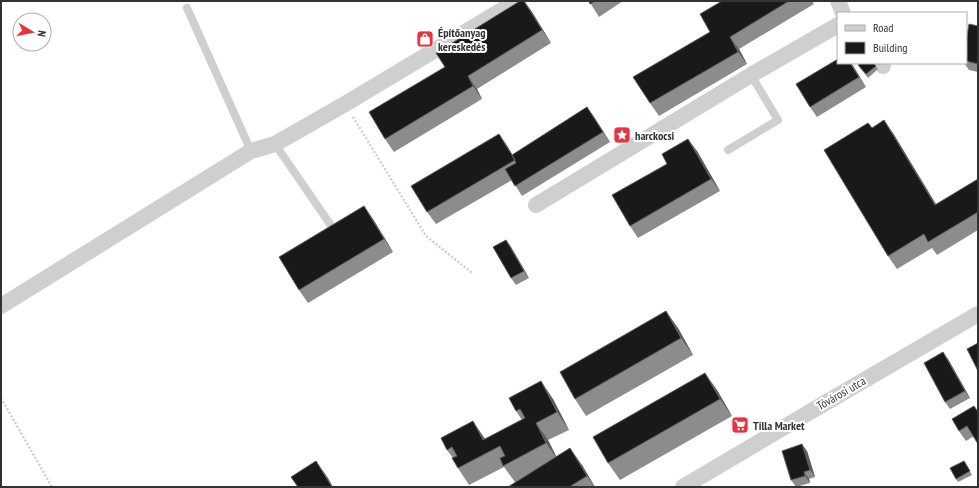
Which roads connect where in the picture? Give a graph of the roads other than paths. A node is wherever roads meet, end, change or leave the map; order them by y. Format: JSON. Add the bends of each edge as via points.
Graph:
{"nodes":[{"id":1,"x":517,"y":1,"type":"edge"},
{"id":2,"x":838,"y":1,"type":"edge"},
{"id":3,"x":187,"y":8,"type":"dead end"},
{"id":4,"x":843,"y":12,"type":"edge"},
{"id":5,"x":837,"y":25,"type":"edge"},
{"id":6,"x":751,"y":75,"type":"junction"},
{"id":7,"x":275,"y":144,"type":"junction"},
{"id":8,"x":728,"y":150,"type":"dead end"},
{"id":9,"x":251,"y":151,"type":"junction"},
{"id":10,"x":536,"y":205,"type":"dead end"},
{"id":11,"x":332,"y":227,"type":"edge"},
{"id":12,"x":1,"y":306,"type":"edge"},
{"id":13,"x":978,"y":314,"type":"edge"},
{"id":14,"x":683,"y":487,"type":"edge"}],
"edges":[{"from":1,"to":7,"type":"street"},
{"from":2,"to":4,"type":"street"},
{"from":3,"to":9,"type":"lane"},
{"from":5,"to":6,"type":"street"},
{"from":6,"to":8,"type":"lane","via":[[778,120]]},
{"from":6,"to":10,"type":"street"},
{"from":7,"to":9,"type":"street"},
{"from":7,"to":11,"type":"lane"},
{"from":9,"to":12,"type":"street"},
{"from":13,"to":14,"type":"street","name":"Tóvárosi utca"}]}
